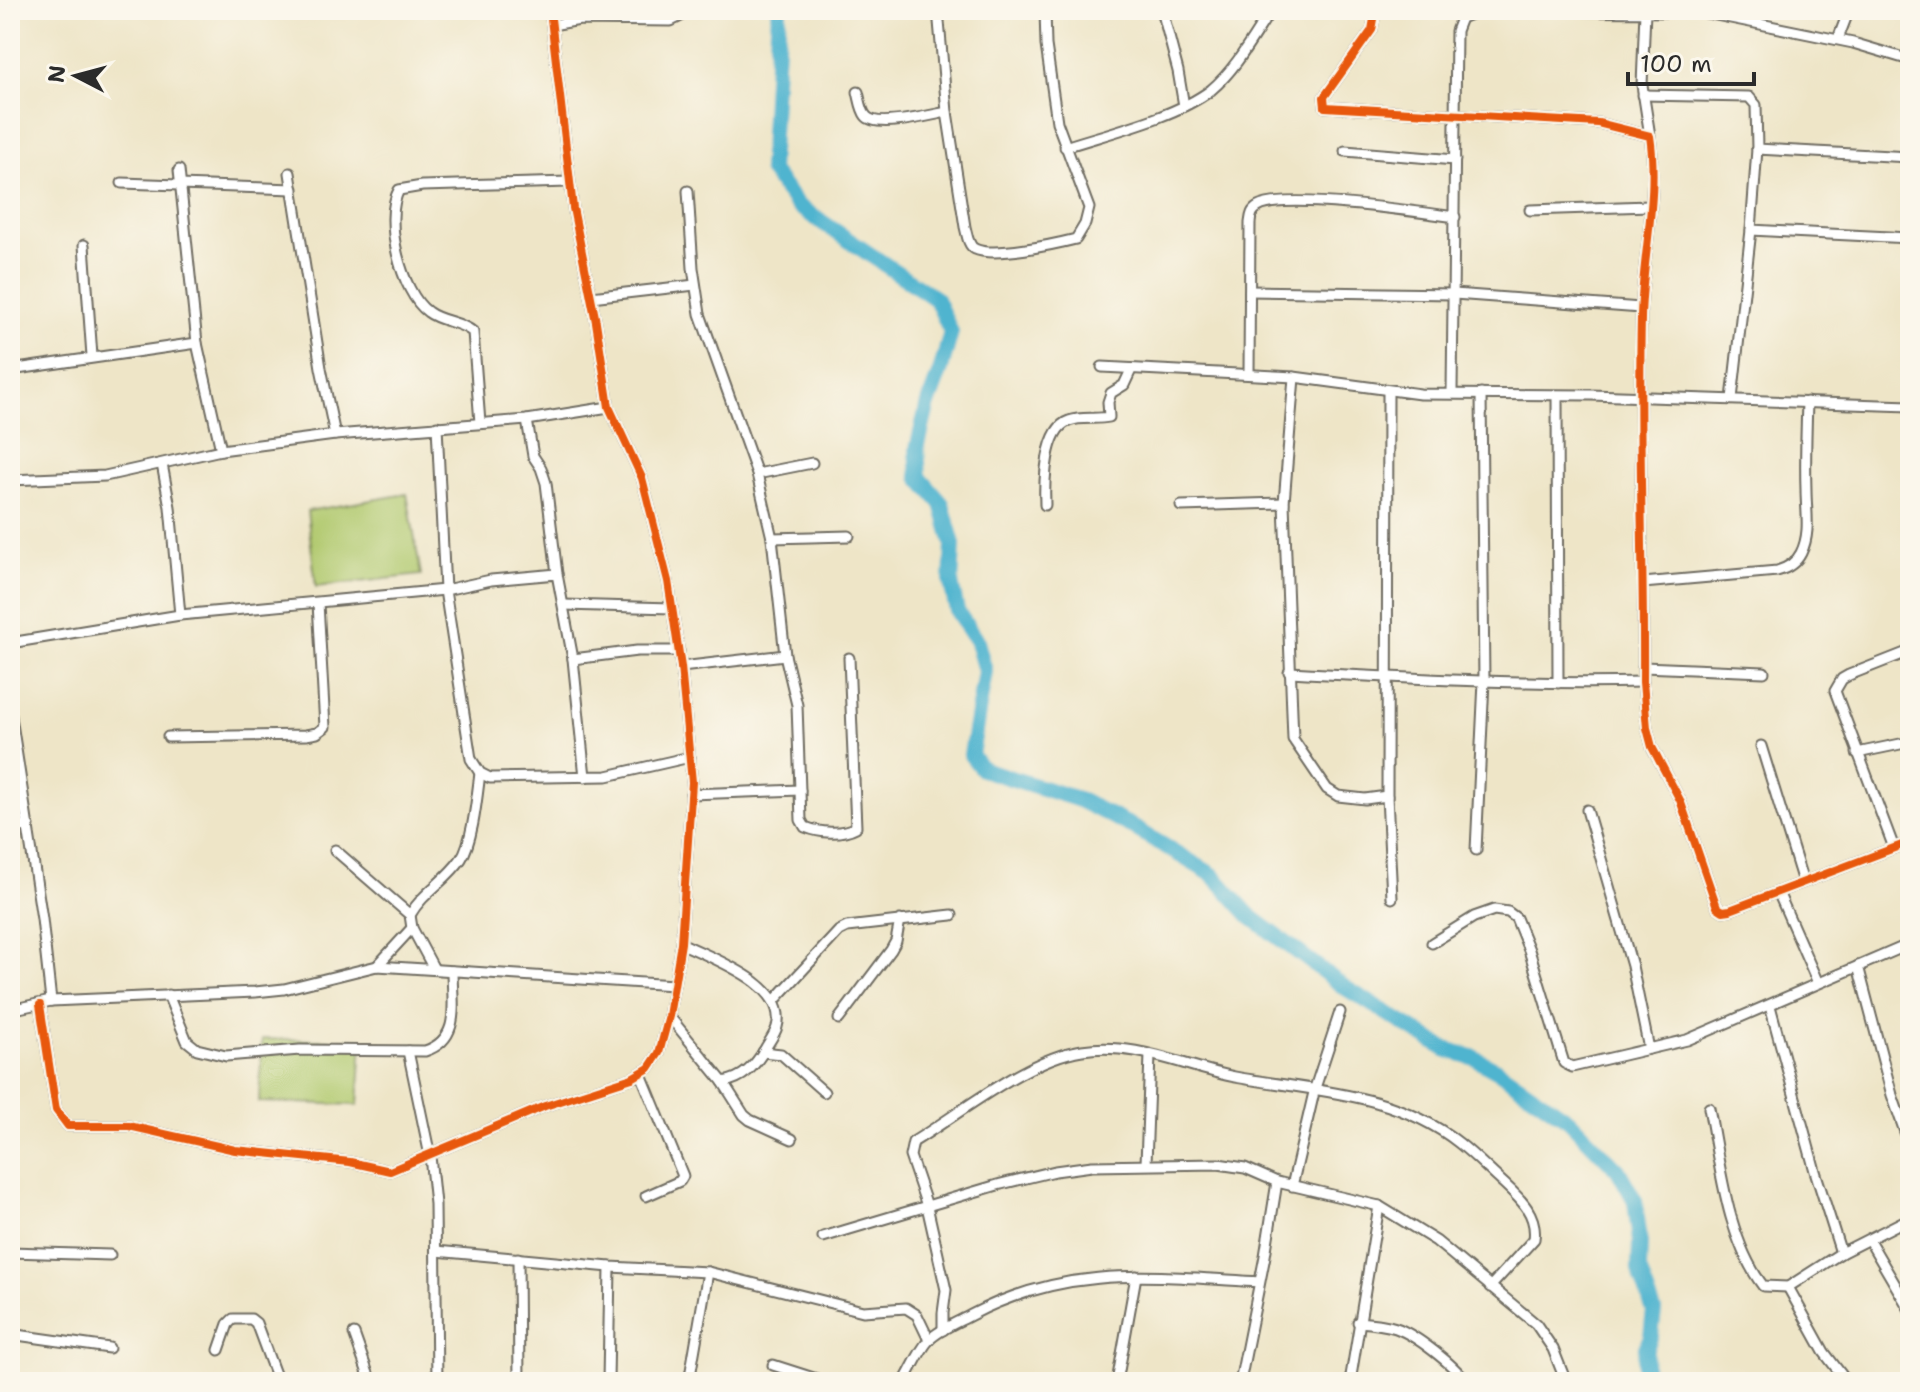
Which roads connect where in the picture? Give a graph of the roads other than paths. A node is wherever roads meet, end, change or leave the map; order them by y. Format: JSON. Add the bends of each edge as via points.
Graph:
{"nodes":[{"id":1,"x":550,"y":10,"type":"edge"},
{"id":2,"x":683,"y":10,"type":"edge"},
{"id":3,"x":938,"y":10,"type":"edge"},
{"id":4,"x":1045,"y":10,"type":"edge"},
{"id":5,"x":1162,"y":10,"type":"edge"},
{"id":6,"x":1271,"y":10,"type":"edge"},
{"id":7,"x":1365,"y":10,"type":"edge"},
{"id":8,"x":1849,"y":10,"type":"edge"},
{"id":9,"x":1543,"y":11,"type":"edge"},
{"id":10,"x":1645,"y":11,"type":"edge"},
{"id":11,"x":1702,"y":11,"type":"edge"},
{"id":12,"x":605,"y":15,"type":"edge"},
{"id":13,"x":552,"y":25,"type":"junction"},
{"id":14,"x":1838,"y":39,"type":"junction"},
{"id":15,"x":1910,"y":60,"type":"edge"},
{"id":16,"x":858,"y":92,"type":"dead end"},
{"id":17,"x":1643,"y":95,"type":"junction"},
{"id":18,"x":1184,"y":106,"type":"junction"},
{"id":19,"x":947,"y":112,"type":"junction"},
{"id":20,"x":1456,"y":113,"type":"junction"},
{"id":21,"x":1650,"y":136,"type":"junction"},
{"id":22,"x":1065,"y":147,"type":"junction"},
{"id":23,"x":1757,"y":149,"type":"junction"},
{"id":24,"x":1345,"y":151,"type":"dead end"},
{"id":25,"x":1910,"y":157,"type":"edge"},
{"id":26,"x":1455,"y":160,"type":"junction"},
{"id":27,"x":179,"y":170,"type":"dead end"},
{"id":28,"x":290,"y":173,"type":"dead end"},
{"id":29,"x":569,"y":182,"type":"junction"},
{"id":30,"x":122,"y":183,"type":"dead end"},
{"id":31,"x":181,"y":187,"type":"junction"},
{"id":32,"x":293,"y":189,"type":"junction"},
{"id":33,"x":688,"y":191,"type":"dead end"},
{"id":34,"x":1649,"y":206,"type":"junction"},
{"id":35,"x":1530,"y":210,"type":"dead end"},
{"id":36,"x":1455,"y":217,"type":"junction"},
{"id":37,"x":1751,"y":230,"type":"junction"},
{"id":38,"x":1910,"y":238,"type":"edge"},
{"id":39,"x":84,"y":245,"type":"dead end"},
{"id":40,"x":695,"y":285,"type":"junction"},
{"id":41,"x":1250,"y":291,"type":"junction"},
{"id":42,"x":1454,"y":294,"type":"junction"},
{"id":43,"x":591,"y":297,"type":"junction"},
{"id":44,"x":1641,"y":308,"type":"junction"},
{"id":45,"x":197,"y":343,"type":"junction"},
{"id":46,"x":92,"y":356,"type":"junction"},
{"id":47,"x":1102,"y":367,"type":"dead end"},
{"id":48,"x":10,"y":370,"type":"edge"},
{"id":49,"x":1131,"y":370,"type":"junction"},
{"id":50,"x":1249,"y":374,"type":"junction"},
{"id":51,"x":1294,"y":377,"type":"junction"},
{"id":52,"x":1388,"y":391,"type":"junction"},
{"id":53,"x":1452,"y":392,"type":"junction"},
{"id":54,"x":1481,"y":394,"type":"junction"},
{"id":55,"x":1557,"y":396,"type":"junction"},
{"id":56,"x":1639,"y":397,"type":"junction"},
{"id":57,"x":1732,"y":399,"type":"junction"},
{"id":58,"x":1807,"y":402,"type":"junction"},
{"id":59,"x":1910,"y":406,"type":"edge"},
{"id":60,"x":609,"y":407,"type":"junction"},
{"id":61,"x":527,"y":420,"type":"junction"},
{"id":62,"x":480,"y":423,"type":"junction"},
{"id":63,"x":437,"y":426,"type":"junction"},
{"id":64,"x":335,"y":435,"type":"junction"},
{"id":65,"x":221,"y":450,"type":"junction"},
{"id":66,"x":812,"y":463,"type":"dead end"},
{"id":67,"x":162,"y":464,"type":"junction"},
{"id":68,"x":757,"y":474,"type":"junction"},
{"id":69,"x":10,"y":480,"type":"edge"},
{"id":70,"x":1284,"y":503,"type":"junction"},
{"id":71,"x":1045,"y":505,"type":"dead end"},
{"id":72,"x":1181,"y":506,"type":"dead end"},
{"id":73,"x":849,"y":536,"type":"dead end"},
{"id":74,"x":772,"y":538,"type":"junction"},
{"id":75,"x":557,"y":574,"type":"junction"},
{"id":76,"x":1643,"y":583,"type":"junction"},
{"id":77,"x":445,"y":590,"type":"junction"},
{"id":78,"x":318,"y":603,"type":"junction"},
{"id":79,"x":564,"y":605,"type":"junction"},
{"id":80,"x":672,"y":608,"type":"junction"},
{"id":81,"x":180,"y":615,"type":"junction"},
{"id":82,"x":10,"y":643,"type":"edge"},
{"id":83,"x":679,"y":651,"type":"junction"},
{"id":84,"x":1910,"y":651,"type":"edge"},
{"id":85,"x":785,"y":655,"type":"junction"},
{"id":86,"x":849,"y":658,"type":"dead end"},
{"id":87,"x":573,"y":659,"type":"junction"},
{"id":88,"x":681,"y":667,"type":"junction"},
{"id":89,"x":1643,"y":667,"type":"junction"},
{"id":90,"x":1289,"y":672,"type":"junction"},
{"id":91,"x":1764,"y":672,"type":"dead end"},
{"id":92,"x":1387,"y":677,"type":"junction"},
{"id":93,"x":1484,"y":681,"type":"junction"},
{"id":94,"x":1643,"y":682,"type":"junction"},
{"id":95,"x":1558,"y":683,"type":"junction"},
{"id":96,"x":10,"y":710,"type":"edge"},
{"id":97,"x":168,"y":737,"type":"dead end"},
{"id":98,"x":1910,"y":742,"type":"edge"},
{"id":99,"x":1761,"y":746,"type":"dead end"},
{"id":100,"x":1857,"y":753,"type":"junction"},
{"id":101,"x":690,"y":757,"type":"junction"},
{"id":102,"x":480,"y":773,"type":"junction"},
{"id":103,"x":585,"y":777,"type":"junction"},
{"id":104,"x":800,"y":790,"type":"junction"},
{"id":105,"x":691,"y":794,"type":"junction"},
{"id":106,"x":1387,"y":796,"type":"junction"},
{"id":107,"x":1587,"y":810,"type":"dead end"},
{"id":108,"x":29,"y":826,"type":"junction"},
{"id":109,"x":10,"y":828,"type":"edge"},
{"id":110,"x":1910,"y":842,"type":"edge"},
{"id":111,"x":1894,"y":848,"type":"junction"},
{"id":112,"x":335,"y":850,"type":"dead end"},
{"id":113,"x":1476,"y":850,"type":"dead end"},
{"id":114,"x":1803,"y":882,"type":"junction"},
{"id":115,"x":1778,"y":892,"type":"junction"},
{"id":116,"x":1392,"y":898,"type":"dead end"},
{"id":117,"x":410,"y":915,"type":"junction"},
{"id":118,"x":952,"y":915,"type":"dead end"},
{"id":119,"x":900,"y":920,"type":"junction"},
{"id":120,"x":412,"y":928,"type":"junction"},
{"id":121,"x":681,"y":943,"type":"junction"},
{"id":122,"x":1432,"y":943,"type":"dead end"},
{"id":123,"x":1910,"y":944,"type":"edge"},
{"id":124,"x":377,"y":966,"type":"junction"},
{"id":125,"x":1858,"y":966,"type":"junction"},
{"id":126,"x":434,"y":969,"type":"junction"},
{"id":127,"x":452,"y":971,"type":"junction"},
{"id":128,"x":1818,"y":983,"type":"junction"},
{"id":129,"x":674,"y":985,"type":"junction"},
{"id":130,"x":168,"y":995,"type":"junction"},
{"id":131,"x":775,"y":1000,"type":"junction"},
{"id":132,"x":51,"y":1001,"type":"junction"},
{"id":133,"x":40,"y":1005,"type":"junction"},
{"id":134,"x":1770,"y":1006,"type":"junction"},
{"id":135,"x":10,"y":1010,"type":"edge"},
{"id":136,"x":1340,"y":1012,"type":"dead end"},
{"id":137,"x":669,"y":1016,"type":"junction"},
{"id":138,"x":839,"y":1019,"type":"dead end"},
{"id":139,"x":1649,"y":1049,"type":"junction"},
{"id":140,"x":408,"y":1051,"type":"junction"},
{"id":141,"x":763,"y":1052,"type":"junction"},
{"id":142,"x":1150,"y":1055,"type":"junction"},
{"id":143,"x":641,"y":1074,"type":"junction"},
{"id":144,"x":723,"y":1082,"type":"junction"},
{"id":145,"x":1315,"y":1088,"type":"junction"},
{"id":146,"x":824,"y":1092,"type":"dead end"},
{"id":147,"x":1709,"y":1108,"type":"dead end"},
{"id":148,"x":792,"y":1139,"type":"dead end"},
{"id":149,"x":1910,"y":1146,"type":"edge"},
{"id":150,"x":430,"y":1156,"type":"junction"},
{"id":151,"x":1146,"y":1164,"type":"junction"},
{"id":152,"x":1277,"y":1182,"type":"junction"},
{"id":153,"x":1292,"y":1186,"type":"junction"},
{"id":154,"x":646,"y":1196,"type":"dead end"},
{"id":155,"x":927,"y":1206,"type":"junction"},
{"id":156,"x":1379,"y":1206,"type":"junction"},
{"id":157,"x":1910,"y":1218,"type":"edge"},
{"id":158,"x":823,"y":1237,"type":"dead end"},
{"id":159,"x":1869,"y":1240,"type":"junction"},
{"id":160,"x":436,"y":1251,"type":"junction"},
{"id":161,"x":10,"y":1252,"type":"edge"},
{"id":162,"x":1841,"y":1253,"type":"junction"},
{"id":163,"x":110,"y":1255,"type":"dead end"},
{"id":164,"x":518,"y":1258,"type":"junction"},
{"id":165,"x":610,"y":1267,"type":"junction"},
{"id":166,"x":708,"y":1272,"type":"junction"},
{"id":167,"x":1136,"y":1276,"type":"junction"},
{"id":168,"x":1259,"y":1282,"type":"junction"},
{"id":169,"x":1490,"y":1287,"type":"junction"},
{"id":170,"x":1788,"y":1287,"type":"junction"},
{"id":171,"x":1910,"y":1310,"type":"edge"},
{"id":172,"x":1358,"y":1322,"type":"junction"},
{"id":173,"x":943,"y":1330,"type":"junction"},
{"id":174,"x":10,"y":1334,"type":"edge"},
{"id":175,"x":354,"y":1334,"type":"dead end"},
{"id":176,"x":929,"y":1340,"type":"junction"},
{"id":177,"x":109,"y":1348,"type":"dead end"},
{"id":178,"x":219,"y":1350,"type":"dead end"},
{"id":179,"x":773,"y":1365,"type":"dead end"},
{"id":180,"x":278,"y":1382,"type":"edge"},
{"id":181,"x":371,"y":1382,"type":"edge"},
{"id":182,"x":437,"y":1382,"type":"edge"},
{"id":183,"x":519,"y":1382,"type":"edge"},
{"id":184,"x":608,"y":1382,"type":"edge"},
{"id":185,"x":689,"y":1382,"type":"edge"},
{"id":186,"x":826,"y":1382,"type":"edge"},
{"id":187,"x":904,"y":1382,"type":"edge"},
{"id":188,"x":1117,"y":1382,"type":"edge"},
{"id":189,"x":1240,"y":1382,"type":"edge"},
{"id":190,"x":1350,"y":1382,"type":"edge"},
{"id":191,"x":1466,"y":1382,"type":"edge"},
{"id":192,"x":1566,"y":1382,"type":"edge"},
{"id":193,"x":1847,"y":1382,"type":"edge"}],
"edges":[{"from":1,"to":13,"type":"street"},
{"from":2,"to":12,"type":"street","via":[[671,21]]},
{"from":3,"to":19,"type":"street"},
{"from":4,"to":22,"type":"street","via":[[1057,122]]},
{"from":5,"to":18,"type":"street"},
{"from":6,"to":18,"type":"street","via":[[1221,79]]},
{"from":7,"to":20,"type":"street","via":[[1374,19],[1372,30],[1323,105]]},
{"from":8,"to":14,"type":"street"},
{"from":9,"to":10,"type":"street"},
{"from":9,"to":20,"type":"street","via":[[1478,11],[1461,18],[1456,31]]},
{"from":10,"to":11,"type":"street"},
{"from":10,"to":17,"type":"street"},
{"from":11,"to":14,"type":"street"},
{"from":12,"to":13,"type":"street"},
{"from":13,"to":29,"type":"street"},
{"from":14,"to":15,"type":"street"},
{"from":16,"to":19,"type":"street","via":[[864,115],[871,120]]},
{"from":17,"to":21,"type":"street"},
{"from":17,"to":23,"type":"street","via":[[1749,97],[1756,105]]},
{"from":18,"to":22,"type":"street"},
{"from":19,"to":22,"type":"street","via":[[965,227],[974,249],[1045,247],[1076,239],[1089,208]]},
{"from":20,"to":21,"type":"street","via":[[1598,123]]},
{"from":20,"to":26,"type":"street"},
{"from":21,"to":34,"type":"street"},
{"from":23,"to":25,"type":"street"},
{"from":23,"to":37,"type":"street"},
{"from":24,"to":26,"type":"street"},
{"from":26,"to":36,"type":"street"},
{"from":27,"to":31,"type":"street"},
{"from":28,"to":32,"type":"street"},
{"from":29,"to":43,"type":"street"},
{"from":29,"to":62,"type":"street","via":[[422,186],[399,190],[394,199],[399,261],[413,295],[428,312],[473,332]]},
{"from":30,"to":31,"type":"street"},
{"from":31,"to":32,"type":"street"},
{"from":31,"to":45,"type":"street"},
{"from":32,"to":64,"type":"street"},
{"from":33,"to":40,"type":"street"},
{"from":34,"to":35,"type":"street"},
{"from":34,"to":44,"type":"street"},
{"from":36,"to":41,"type":"street","via":[[1282,201],[1257,207],[1250,223]]},
{"from":36,"to":42,"type":"street"},
{"from":37,"to":38,"type":"street"},
{"from":37,"to":57,"type":"street"},
{"from":39,"to":46,"type":"street"},
{"from":40,"to":43,"type":"street"},
{"from":40,"to":68,"type":"street","via":[[700,314]]},
{"from":41,"to":42,"type":"street"},
{"from":41,"to":50,"type":"street"},
{"from":42,"to":44,"type":"street"},
{"from":42,"to":53,"type":"street"},
{"from":43,"to":60,"type":"street"},
{"from":44,"to":56,"type":"street"},
{"from":45,"to":46,"type":"street"},
{"from":45,"to":65,"type":"street"},
{"from":46,"to":48,"type":"street"},
{"from":47,"to":49,"type":"street"},
{"from":49,"to":50,"type":"street"},
{"from":49,"to":71,"type":"street","via":[[1124,385],[1111,393],[1109,417],[1067,421],[1058,429],[1044,483]]},
{"from":50,"to":51,"type":"street"},
{"from":51,"to":52,"type":"street"},
{"from":51,"to":70,"type":"street"},
{"from":52,"to":53,"type":"street"},
{"from":52,"to":92,"type":"street"},
{"from":53,"to":54,"type":"street"},
{"from":54,"to":55,"type":"street"},
{"from":54,"to":93,"type":"street"},
{"from":55,"to":56,"type":"street"},
{"from":55,"to":95,"type":"street"},
{"from":56,"to":57,"type":"street"},
{"from":56,"to":76,"type":"street"},
{"from":57,"to":58,"type":"street"},
{"from":58,"to":59,"type":"street"},
{"from":58,"to":76,"type":"street","via":[[1807,538],[1796,562],[1777,571]]},
{"from":60,"to":61,"type":"street"},
{"from":60,"to":80,"type":"street","via":[[642,478]]},
{"from":61,"to":62,"type":"street"},
{"from":61,"to":75,"type":"street","via":[[533,456],[546,483]]},
{"from":62,"to":63,"type":"street"},
{"from":63,"to":64,"type":"street"},
{"from":63,"to":77,"type":"street"},
{"from":64,"to":65,"type":"street"},
{"from":65,"to":67,"type":"street"},
{"from":66,"to":68,"type":"street"},
{"from":67,"to":69,"type":"street","via":[[105,476]]},
{"from":67,"to":81,"type":"street"},
{"from":68,"to":74,"type":"street"},
{"from":70,"to":72,"type":"street"},
{"from":70,"to":90,"type":"street"},
{"from":73,"to":74,"type":"street"},
{"from":74,"to":85,"type":"street"},
{"from":75,"to":77,"type":"street"},
{"from":75,"to":79,"type":"street"},
{"from":76,"to":89,"type":"street"},
{"from":77,"to":78,"type":"street"},
{"from":77,"to":102,"type":"street","via":[[471,759]]},
{"from":78,"to":81,"type":"street"},
{"from":78,"to":97,"type":"street","via":[[325,727],[306,735]]},
{"from":79,"to":80,"type":"street"},
{"from":79,"to":87,"type":"street"},
{"from":80,"to":83,"type":"street"},
{"from":81,"to":82,"type":"street"},
{"from":83,"to":87,"type":"street"},
{"from":83,"to":88,"type":"street"},
{"from":84,"to":100,"type":"street","via":[[1849,675],[1838,685],[1835,698]]},
{"from":85,"to":88,"type":"street"},
{"from":85,"to":104,"type":"street","via":[[797,705]]},
{"from":86,"to":104,"type":"street","via":[[856,827],[832,832],[805,827]]},
{"from":87,"to":103,"type":"street"},
{"from":88,"to":101,"type":"street"},
{"from":89,"to":91,"type":"street"},
{"from":89,"to":94,"type":"street"},
{"from":90,"to":92,"type":"street"},
{"from":90,"to":106,"type":"street","via":[[1293,739],[1327,789],[1349,798]]},
{"from":92,"to":93,"type":"street"},
{"from":92,"to":106,"type":"street"},
{"from":93,"to":95,"type":"street"},
{"from":93,"to":113,"type":"street"},
{"from":94,"to":95,"type":"street"},
{"from":94,"to":115,"type":"street","via":[[1652,747],[1680,800],[1717,907],[1730,910]]},
{"from":96,"to":108,"type":"street"},
{"from":98,"to":100,"type":"street"},
{"from":99,"to":114,"type":"street"},
{"from":100,"to":111,"type":"street"},
{"from":101,"to":103,"type":"street"},
{"from":101,"to":105,"type":"street"},
{"from":102,"to":103,"type":"street","via":[[490,778]]},
{"from":102,"to":117,"type":"street","via":[[462,858]]},
{"from":104,"to":105,"type":"street"},
{"from":105,"to":121,"type":"street"},
{"from":106,"to":116,"type":"street"},
{"from":107,"to":139,"type":"street","via":[[1632,966]]},
{"from":108,"to":109,"type":"street"},
{"from":108,"to":132,"type":"street"},
{"from":110,"to":111,"type":"street"},
{"from":111,"to":114,"type":"street"},
{"from":112,"to":117,"type":"street"},
{"from":114,"to":115,"type":"street"},
{"from":115,"to":128,"type":"street"},
{"from":117,"to":120,"type":"street"},
{"from":118,"to":119,"type":"street"},
{"from":119,"to":131,"type":"street","via":[[839,931]]},
{"from":119,"to":138,"type":"street","via":[[891,950]]},
{"from":120,"to":124,"type":"street"},
{"from":120,"to":126,"type":"street"},
{"from":121,"to":129,"type":"street"},
{"from":121,"to":131,"type":"street","via":[[748,977]]},
{"from":122,"to":139,"type":"street","via":[[1474,917],[1494,910],[1508,912],[1516,918],[1529,950],[1566,1066]]},
{"from":123,"to":125,"type":"street"},
{"from":124,"to":126,"type":"street"},
{"from":124,"to":130,"type":"street","via":[[284,989]]},
{"from":125,"to":128,"type":"street"},
{"from":125,"to":149,"type":"street"},
{"from":126,"to":127,"type":"street"},
{"from":127,"to":129,"type":"street"},
{"from":127,"to":140,"type":"street","via":[[448,1035],[437,1047]]},
{"from":128,"to":134,"type":"street"},
{"from":129,"to":137,"type":"street"},
{"from":130,"to":132,"type":"street"},
{"from":130,"to":140,"type":"street","via":[[187,1041],[197,1049],[238,1056],[300,1050]]},
{"from":131,"to":141,"type":"street","via":[[777,1028]]},
{"from":132,"to":133,"type":"street"},
{"from":133,"to":135,"type":"street"},
{"from":133,"to":150,"type":"street","via":[[56,1110],[68,1126],[129,1126],[219,1147],[350,1162],[381,1171]]},
{"from":134,"to":139,"type":"street","via":[[1687,1040]]},
{"from":134,"to":162,"type":"street"},
{"from":136,"to":145,"type":"street"},
{"from":137,"to":143,"type":"street","via":[[659,1053]]},
{"from":137,"to":144,"type":"street"},
{"from":140,"to":150,"type":"street"},
{"from":141,"to":144,"type":"street","via":[[739,1078]]},
{"from":141,"to":146,"type":"street","via":[[781,1054]]},
{"from":142,"to":145,"type":"street","via":[[1234,1077]]},
{"from":142,"to":151,"type":"street"},
{"from":142,"to":155,"type":"street","via":[[1106,1047],[1067,1054],[1013,1077],[913,1142],[910,1156]]},
{"from":143,"to":150,"type":"street","via":[[545,1106]]},
{"from":143,"to":154,"type":"street","via":[[683,1176]]},
{"from":144,"to":148,"type":"street","via":[[744,1115]]},
{"from":145,"to":153,"type":"street"},
{"from":145,"to":169,"type":"street","via":[[1376,1101],[1430,1124],[1523,1201],[1533,1221],[1534,1239]]},
{"from":147,"to":170,"type":"street","via":[[1740,1243],[1763,1286]]},
{"from":150,"to":160,"type":"street"},
{"from":151,"to":152,"type":"street","via":[[1218,1164],[1245,1168]]},
{"from":151,"to":155,"type":"street","via":[[1055,1171]]},
{"from":152,"to":153,"type":"street"},
{"from":152,"to":168,"type":"street"},
{"from":153,"to":156,"type":"street"},
{"from":155,"to":158,"type":"street"},
{"from":155,"to":173,"type":"street","via":[[946,1290]]},
{"from":156,"to":169,"type":"street","via":[[1436,1241]]},
{"from":156,"to":172,"type":"street"},
{"from":157,"to":159,"type":"street"},
{"from":159,"to":162,"type":"street"},
{"from":159,"to":171,"type":"street"},
{"from":160,"to":164,"type":"street"},
{"from":160,"to":182,"type":"street"},
{"from":161,"to":163,"type":"street"},
{"from":162,"to":170,"type":"street"},
{"from":164,"to":165,"type":"street"},
{"from":164,"to":183,"type":"street"},
{"from":165,"to":166,"type":"street"},
{"from":165,"to":184,"type":"street"},
{"from":166,"to":176,"type":"street","via":[[863,1311],[906,1308],[917,1315]]},
{"from":166,"to":185,"type":"street"},
{"from":167,"to":168,"type":"street"},
{"from":167,"to":173,"type":"street","via":[[1040,1286]]},
{"from":167,"to":188,"type":"street"},
{"from":168,"to":189,"type":"street"},
{"from":169,"to":192,"type":"street","via":[[1536,1324]]},
{"from":170,"to":193,"type":"street"},
{"from":172,"to":190,"type":"street"},
{"from":172,"to":191,"type":"street","via":[[1402,1330]]},
{"from":173,"to":176,"type":"street"},
{"from":174,"to":177,"type":"street"},
{"from":175,"to":181,"type":"street"},
{"from":176,"to":187,"type":"street"},
{"from":178,"to":180,"type":"street","via":[[233,1319],[251,1319]]},
{"from":179,"to":186,"type":"street"}]}
